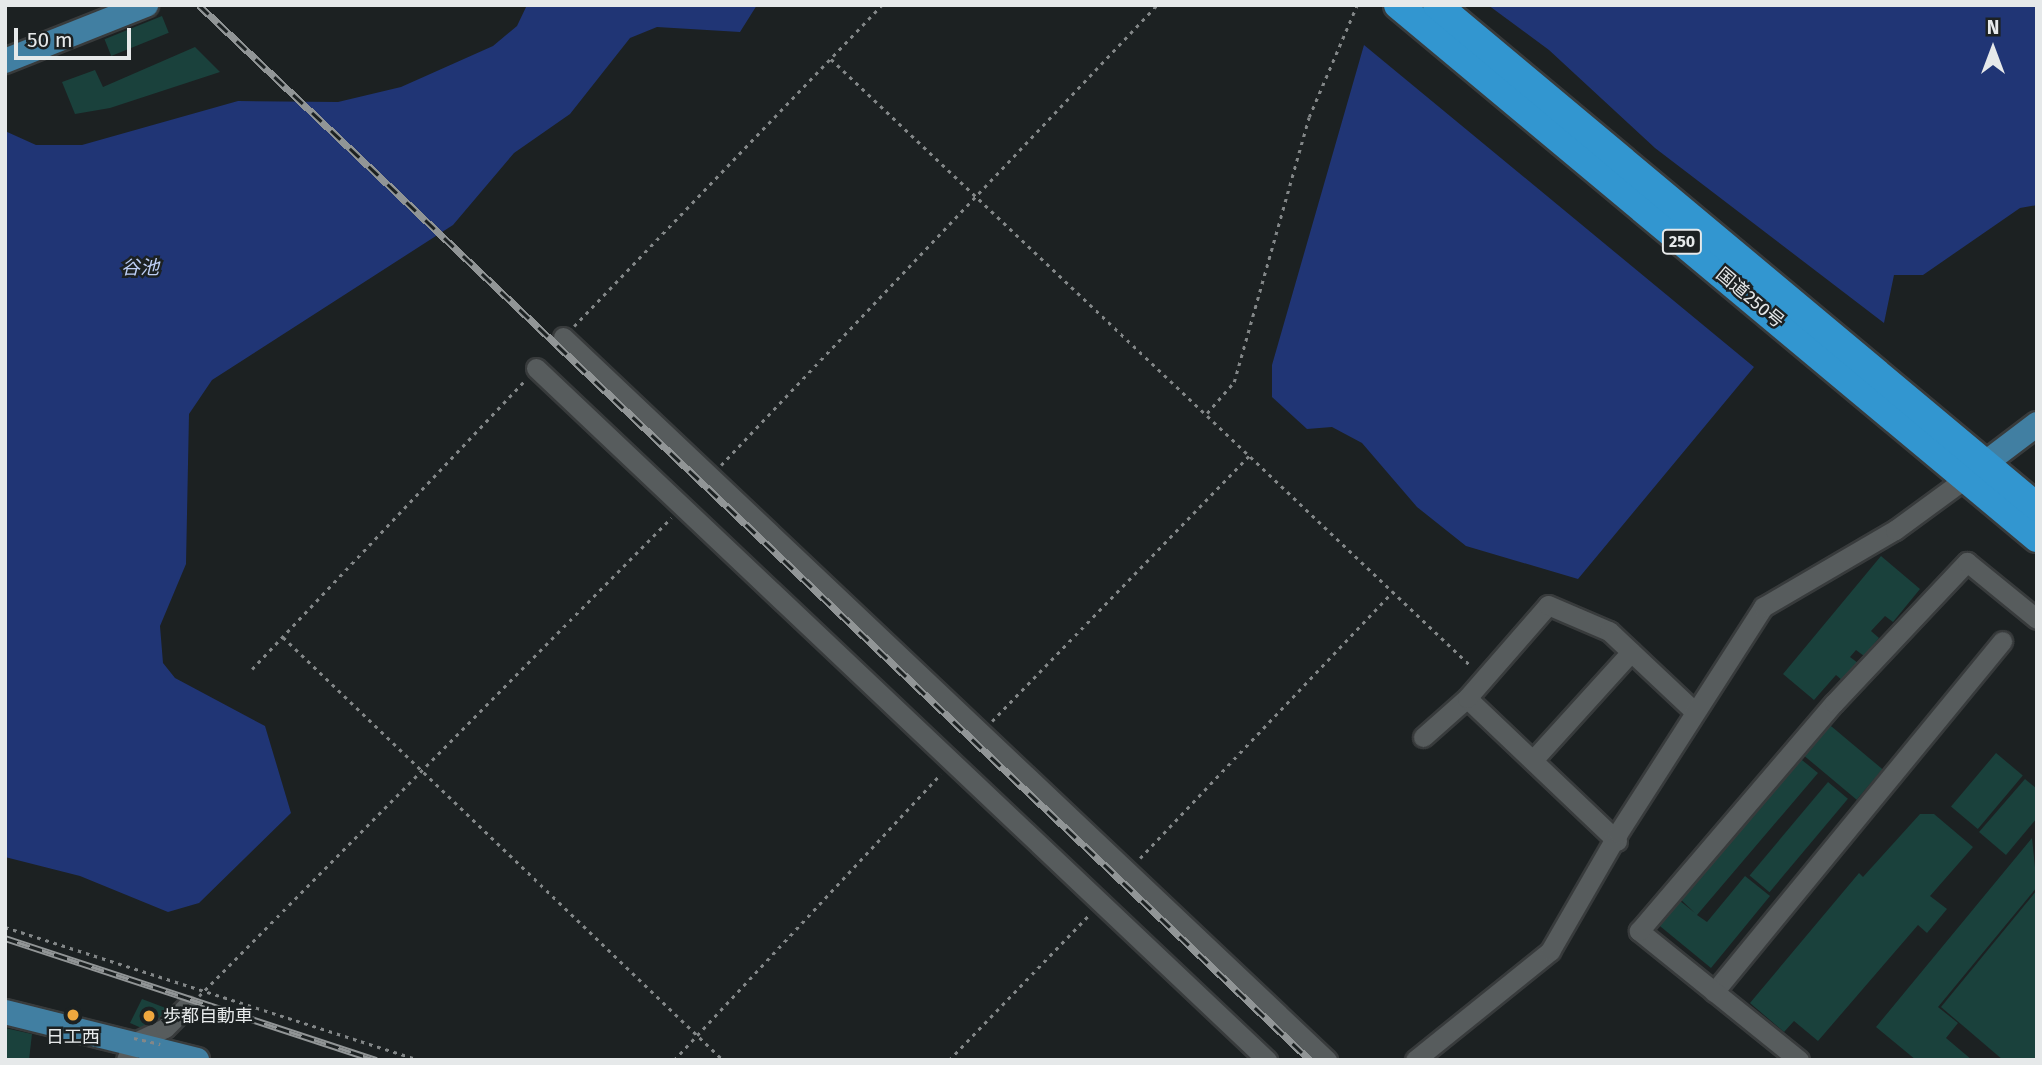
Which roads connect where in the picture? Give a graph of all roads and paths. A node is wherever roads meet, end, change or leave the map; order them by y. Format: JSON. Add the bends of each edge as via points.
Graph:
{"nodes":[{"id":1,"x":146,"y":5,"type":"edge"},
{"id":2,"x":882,"y":5,"type":"edge"},
{"id":3,"x":1357,"y":5,"type":"edge"},
{"id":4,"x":1398,"y":5,"type":"edge"},
{"id":5,"x":1437,"y":5,"type":"edge"},
{"id":6,"x":831,"y":58,"type":"junction"},
{"id":7,"x":5,"y":61,"type":"edge"},
{"id":8,"x":563,"y":337,"type":"joint"},
{"id":9,"x":536,"y":368,"type":"joint"},
{"id":10,"x":1207,"y":413,"type":"junction"},
{"id":11,"x":2037,"y":424,"type":"edge"},
{"id":12,"x":1975,"y":470,"type":"junction"},
{"id":13,"x":2037,"y":507,"type":"edge"},
{"id":14,"x":2037,"y":538,"type":"edge"},
{"id":15,"x":1393,"y":591,"type":"junction"},
{"id":16,"x":2037,"y":619,"type":"edge"},
{"id":17,"x":282,"y":637,"type":"junction"},
{"id":18,"x":2002,"y":641,"type":"dead end"},
{"id":19,"x":1631,"y":652,"type":"junction"},
{"id":20,"x":252,"y":669,"type":"dead end"},
{"id":21,"x":1483,"y":677,"type":"junction"},
{"id":22,"x":1467,"y":698,"type":"junction"},
{"id":23,"x":1695,"y":712,"type":"junction"},
{"id":24,"x":1423,"y":737,"type":"dead end"},
{"id":25,"x":1533,"y":760,"type":"junction"},
{"id":26,"x":1617,"y":841,"type":"junction"},
{"id":27,"x":1127,"y":872,"type":"junction"},
{"id":28,"x":1100,"y":904,"type":"junction"},
{"id":29,"x":5,"y":927,"type":"edge"},
{"id":30,"x":1714,"y":992,"type":"junction"},
{"id":31,"x":187,"y":1006,"type":"dead end"},
{"id":32,"x":5,"y":1012,"type":"edge"},
{"id":33,"x":160,"y":1044,"type":"dead end"},
{"id":34,"x":131,"y":1047,"type":"edge"},
{"id":35,"x":197,"y":1060,"type":"edge"},
{"id":36,"x":420,"y":1060,"type":"edge"},
{"id":37,"x":723,"y":1060,"type":"edge"},
{"id":38,"x":950,"y":1060,"type":"edge"},
{"id":39,"x":1267,"y":1060,"type":"edge"},
{"id":40,"x":1327,"y":1060,"type":"edge"},
{"id":41,"x":1415,"y":1060,"type":"edge"},
{"id":42,"x":1799,"y":1060,"type":"edge"}],
"edges":[{"from":1,"to":7,"type":"main road"},
{"from":2,"to":6,"type":"path"},
{"from":3,"to":10,"type":"path","via":[[1309,117],[1234,382]]},
{"from":4,"to":12,"type":"highway","name":"国道250号","number":"250"},
{"from":5,"to":12,"type":"highway","name":"国道250号","number":"250"},
{"from":6,"to":8,"type":"path"},
{"from":6,"to":10,"type":"path"},
{"from":8,"to":27,"type":"street"},
{"from":9,"to":17,"type":"path"},
{"from":9,"to":28,"type":"street"},
{"from":10,"to":15,"type":"path"},
{"from":11,"to":12,"type":"main road"},
{"from":12,"to":13,"type":"highway","name":"国道250号","number":"250"},
{"from":12,"to":14,"type":"highway","name":"国道250号","number":"250"},
{"from":12,"to":23,"type":"street","via":[[1895,530],[1763,607]]},
{"from":15,"to":21,"type":"path"},
{"from":15,"to":27,"type":"path"},
{"from":16,"to":30,"type":"street","via":[[1967,562],[1834,704],[1639,931]]},
{"from":17,"to":20,"type":"path"},
{"from":17,"to":37,"type":"path"},
{"from":18,"to":30,"type":"street"},
{"from":19,"to":21,"type":"street","via":[[1609,631],[1548,605]]},
{"from":19,"to":23,"type":"street"},
{"from":19,"to":25,"type":"street"},
{"from":21,"to":22,"type":"street"},
{"from":22,"to":24,"type":"street"},
{"from":22,"to":25,"type":"street"},
{"from":23,"to":26,"type":"street"},
{"from":25,"to":26,"type":"street"},
{"from":26,"to":41,"type":"street","via":[[1550,951]]},
{"from":27,"to":40,"type":"street"},
{"from":28,"to":38,"type":"path"},
{"from":28,"to":39,"type":"street"},
{"from":29,"to":36,"type":"path"},
{"from":30,"to":42,"type":"street"},
{"from":31,"to":34,"type":"street","via":[[165,1028]]},
{"from":32,"to":34,"type":"main road"},
{"from":33,"to":34,"type":"path","bridge":true},
{"from":34,"to":35,"type":"main road"}]}
